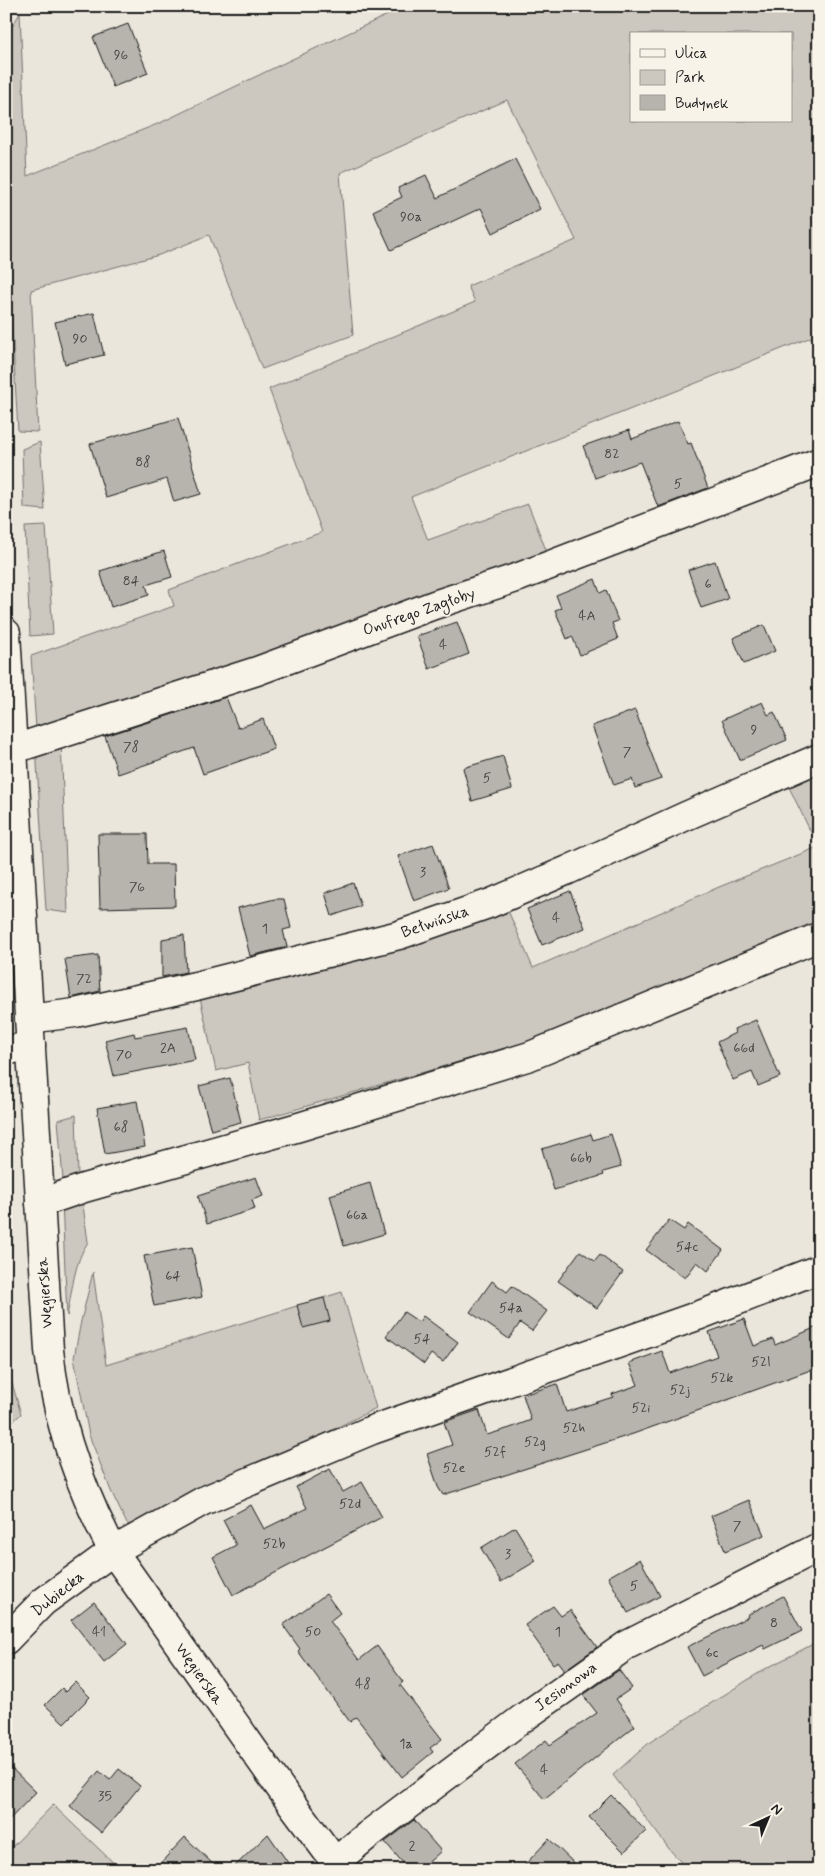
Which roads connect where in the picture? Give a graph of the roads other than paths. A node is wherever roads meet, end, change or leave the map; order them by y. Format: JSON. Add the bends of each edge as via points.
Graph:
{"nodes":[{"id":1,"x":819,"y":462,"type":"edge"},
{"id":2,"x":6,"y":633,"type":"edge"},
{"id":3,"x":14,"y":749,"type":"junction"},
{"id":4,"x":819,"y":758,"type":"edge"},
{"id":5,"x":819,"y":937,"type":"edge"},
{"id":6,"x":22,"y":1038,"type":"edge"},
{"id":7,"x":40,"y":1203,"type":"junction"},
{"id":8,"x":819,"y":1269,"type":"edge"},
{"id":9,"x":819,"y":1547,"type":"edge"},
{"id":10,"x":113,"y":1551,"type":"junction"},
{"id":11,"x":6,"y":1640,"type":"edge"},
{"id":12,"x":338,"y":1866,"type":"edge"}],
"edges":[{"from":1,"to":3,"type":"street","name":"Onufrego Zagłoby","via":[[519,578],[434,605],[257,670]]},
{"from":2,"to":3,"type":"street","name":"Węgierska"},
{"from":3,"to":6,"type":"street","name":"Węgierska"},
{"from":4,"to":6,"type":"street","name":"Bełwińska","via":[[499,899],[399,935],[75,1013]]},
{"from":5,"to":7,"type":"street","via":[[530,1056]]},
{"from":6,"to":7,"type":"street","name":"Węgierska"},
{"from":7,"to":10,"type":"street","name":"Węgierska","via":[[49,1350],[58,1406],[69,1448],[94,1515]]},
{"from":8,"to":10,"type":"street","name":"Dubiecka","via":[[700,1315],[372,1430],[203,1501]]},
{"from":9,"to":12,"type":"street","name":"Jesionowa","via":[[627,1644],[368,1835]]},
{"from":10,"to":11,"type":"street","name":"Dubiecka","via":[[43,1602]]},
{"from":10,"to":12,"type":"street","name":"Węgierska","via":[[274,1781]]}]}
